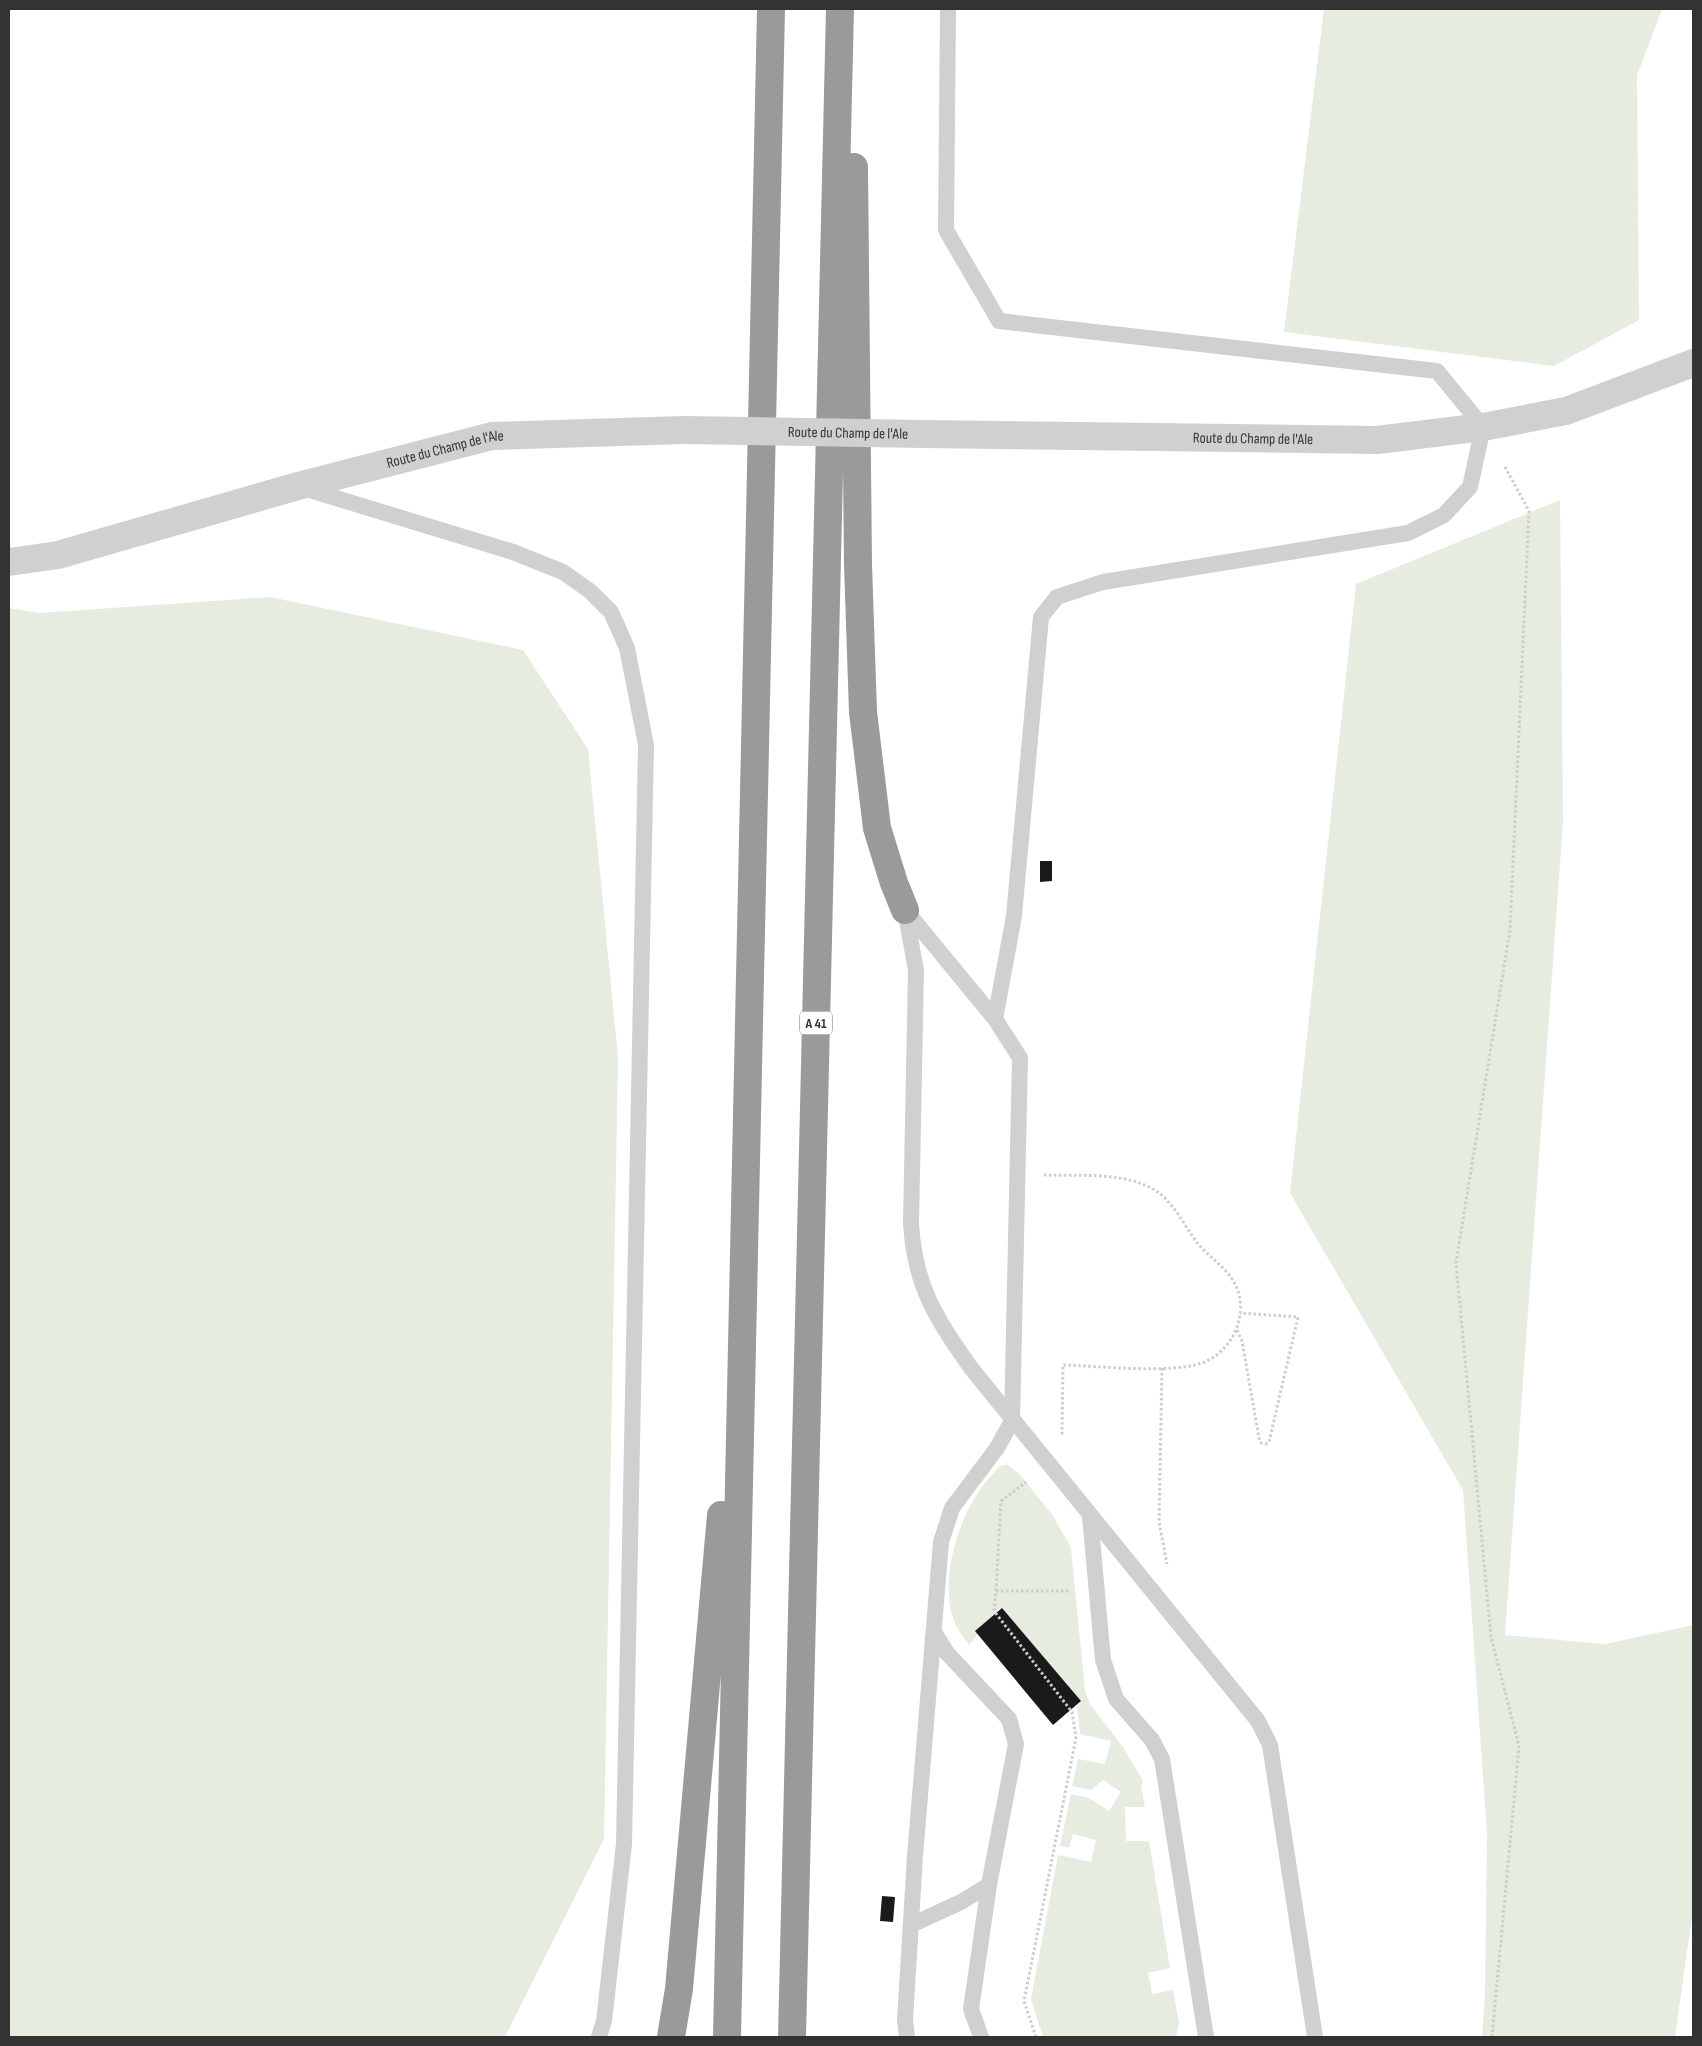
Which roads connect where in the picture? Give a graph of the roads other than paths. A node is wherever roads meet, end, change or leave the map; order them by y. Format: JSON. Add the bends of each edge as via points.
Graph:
{"nodes":[{"id":1,"x":771,"y":9,"type":"edge"},
{"id":2,"x":840,"y":9,"type":"edge"},
{"id":3,"x":853,"y":9,"type":"edge"},
{"id":4,"x":948,"y":9,"type":"edge"},
{"id":5,"x":1693,"y":362,"type":"edge"},
{"id":6,"x":1484,"y":427,"type":"junction"},
{"id":7,"x":298,"y":486,"type":"junction"},
{"id":8,"x":9,"y":562,"type":"edge"},
{"id":9,"x":905,"y":910,"type":"junction"},
{"id":10,"x":994,"y":1019,"type":"junction"},
{"id":11,"x":744,"y":1219,"type":"junction"},
{"id":12,"x":1012,"y":1421,"type":"junction"},
{"id":13,"x":1090,"y":1516,"type":"junction"},
{"id":14,"x":934,"y":1632,"type":"junction"},
{"id":15,"x":989,"y":1886,"type":"junction"},
{"id":16,"x":911,"y":1925,"type":"junction"},
{"id":17,"x":599,"y":2037,"type":"edge"},
{"id":18,"x":671,"y":2037,"type":"edge"},
{"id":19,"x":727,"y":2037,"type":"edge"},
{"id":20,"x":792,"y":2037,"type":"edge"},
{"id":21,"x":907,"y":2037,"type":"edge"},
{"id":22,"x":981,"y":2037,"type":"edge"},
{"id":23,"x":1206,"y":2037,"type":"edge"},
{"id":24,"x":1315,"y":2037,"type":"edge"}],
"edges":[{"from":1,"to":11,"type":"highway"},
{"from":2,"to":20,"type":"highway","number":"A 41"},
{"from":3,"to":9,"type":"highway","via":[[862,712],[877,828]]},
{"from":4,"to":6,"type":"lane","via":[[946,230],[999,321],[1436,371]]},
{"from":5,"to":6,"type":"street","name":"Route du Champ de l'Ale","via":[[1566,410]]},
{"from":6,"to":7,"type":"street","name":"Route du Champ de l'Ale","bridge":true,"via":[[1377,440],[684,430],[492,436]]},
{"from":6,"to":10,"type":"lane","via":[[1470,487],[1444,515],[1408,533],[1102,582],[1057,597],[1040,617],[1014,916]]},
{"from":7,"to":8,"type":"street","name":"Route du Champ de l'Ale","via":[[58,555]]},
{"from":7,"to":17,"type":"lane","via":[[513,552],[563,572],[590,591],[611,612],[627,648],[646,745],[624,1844],[604,2022]]},
{"from":9,"to":10,"type":"lane"},
{"from":9,"to":12,"type":"lane","via":[[916,970],[913,1252],[929,1303],[943,1328]]},
{"from":10,"to":12,"type":"lane","via":[[1020,1058]]},
{"from":11,"to":18,"type":"highway","via":[[698,1784],[679,1989]]},
{"from":11,"to":19,"type":"highway"},
{"from":12,"to":13,"type":"lane"},
{"from":12,"to":14,"type":"lane","via":[[997,1448],[952,1508],[941,1542]]},
{"from":13,"to":23,"type":"lane","via":[[1103,1660],[1116,1699],[1152,1740],[1162,1759]]},
{"from":13,"to":24,"type":"lane","via":[[1258,1722],[1270,1745]]},
{"from":14,"to":15,"type":"lane","via":[[947,1653],[1009,1719],[1016,1744]]},
{"from":14,"to":16,"type":"lane"},
{"from":15,"to":16,"type":"lane"},
{"from":15,"to":22,"type":"lane","via":[[971,2009]]},
{"from":16,"to":21,"type":"lane","via":[[905,2020]]}]}
